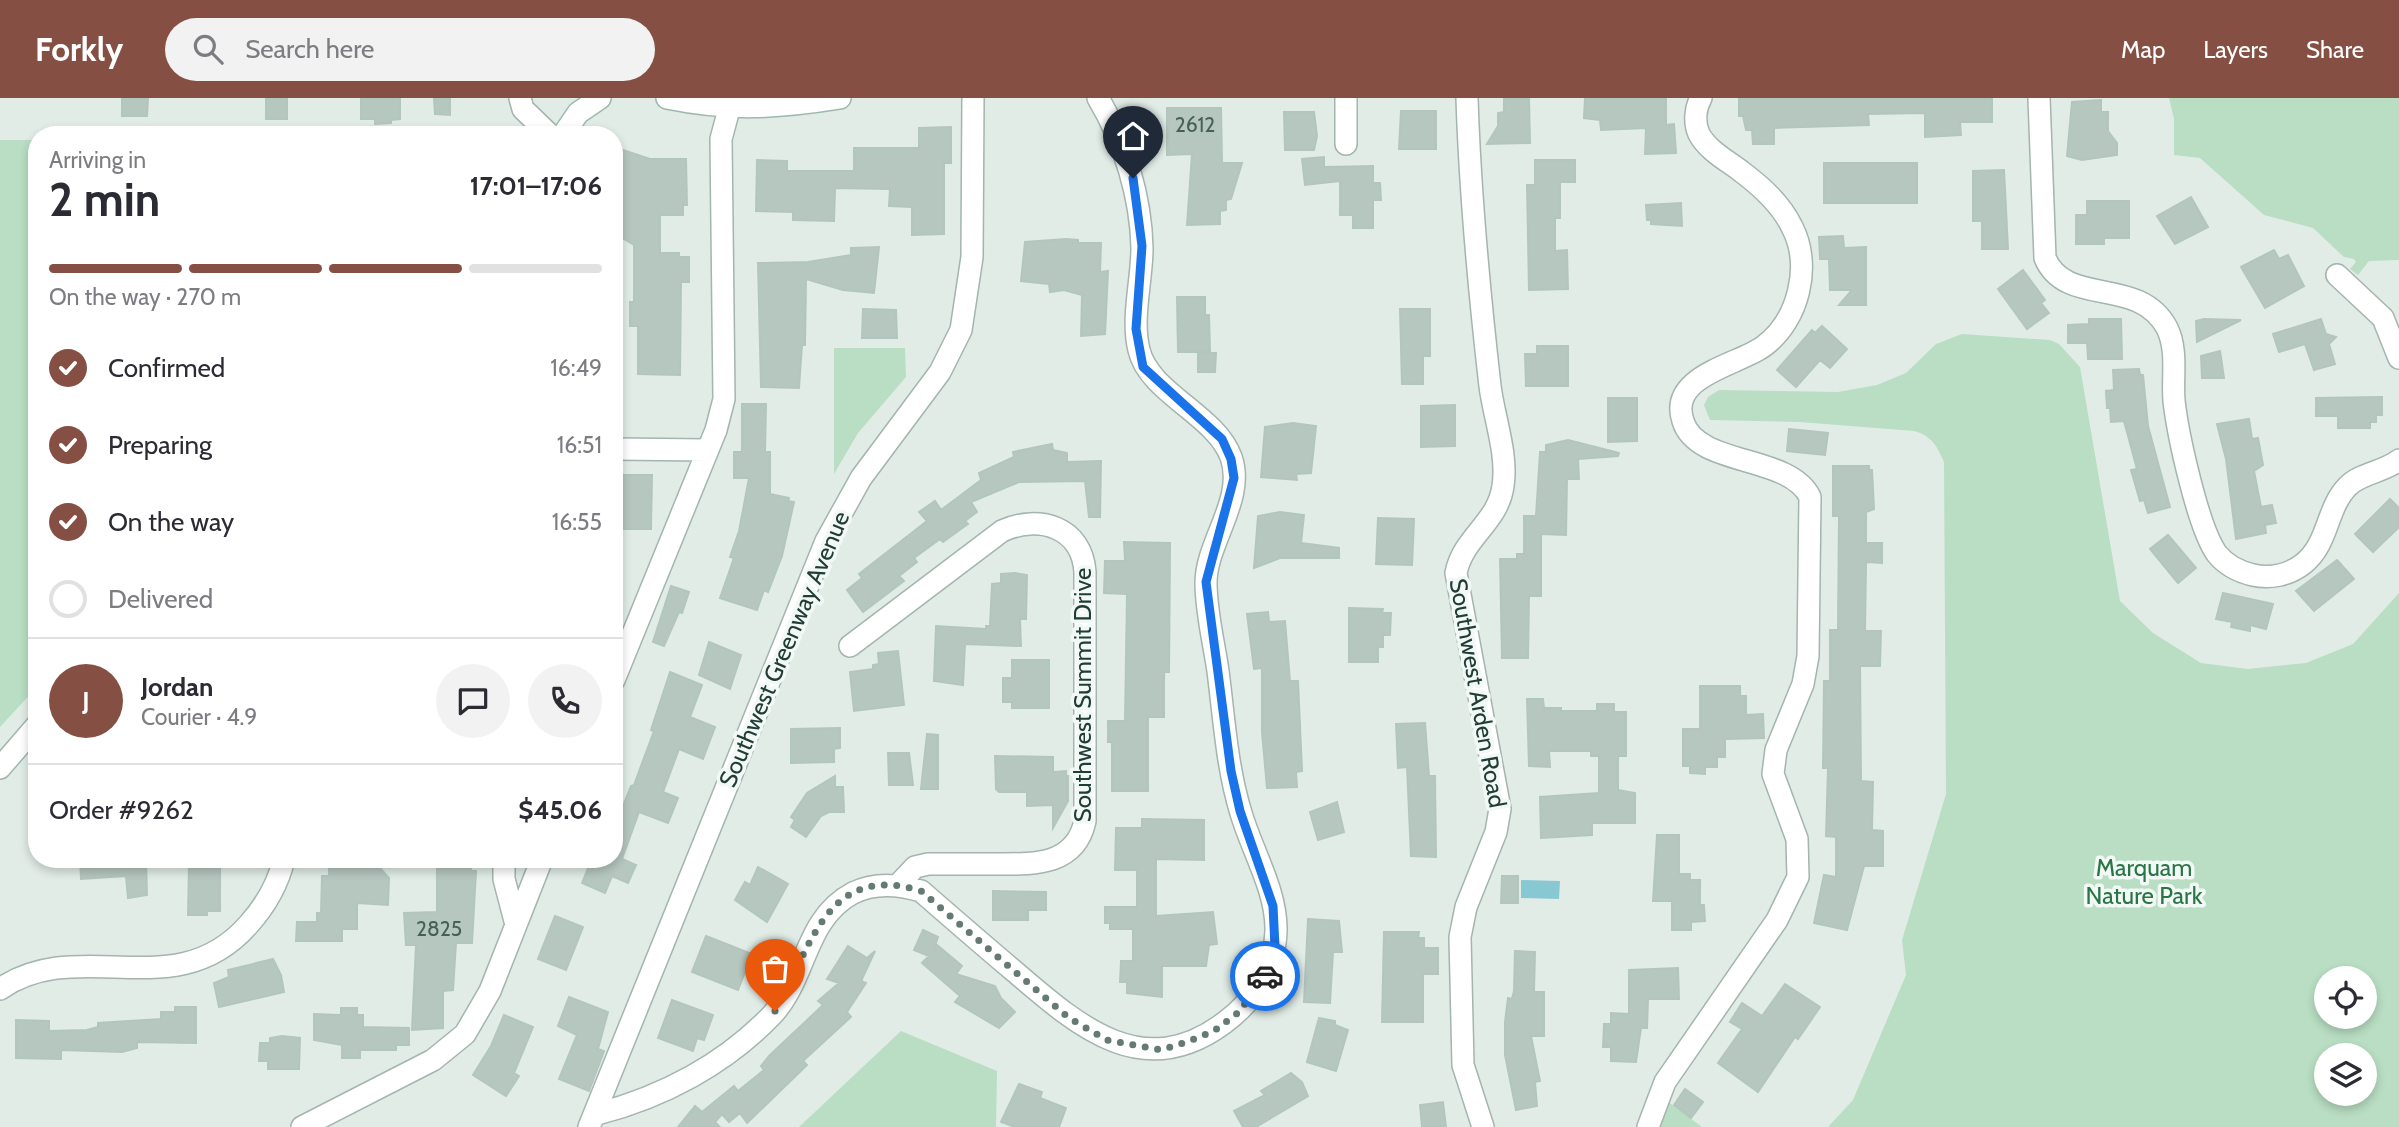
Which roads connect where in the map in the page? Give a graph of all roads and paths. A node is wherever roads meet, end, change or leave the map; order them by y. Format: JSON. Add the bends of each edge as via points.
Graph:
{"nodes":[{"id":1,"x":520,"y":98,"type":"edge"},
{"id":2,"x":600,"y":98,"type":"edge"},
{"id":3,"x":667,"y":98,"type":"edge"},
{"id":4,"x":841,"y":98,"type":"edge"},
{"id":5,"x":973,"y":98,"type":"edge"},
{"id":6,"x":1098,"y":98,"type":"edge"},
{"id":7,"x":1346,"y":98,"type":"edge"},
{"id":8,"x":1467,"y":98,"type":"edge"},
{"id":9,"x":1700,"y":98,"type":"edge"},
{"id":10,"x":2039,"y":98,"type":"edge"},
{"id":11,"x":731,"y":103,"type":"edge"},
{"id":12,"x":540,"y":126,"type":"edge"},
{"id":13,"x":569,"y":126,"type":"edge"},
{"id":14,"x":1346,"y":144,"type":"dead end"},
{"id":15,"x":2337,"y":275,"type":"dead end"},
{"id":16,"x":2399,"y":358,"type":"edge"},
{"id":17,"x":623,"y":449,"type":"edge"},
{"id":18,"x":707,"y":450,"type":"junction"},
{"id":19,"x":2399,"y":460,"type":"edge"},
{"id":20,"x":850,"y":646,"type":"dead end"},
{"id":21,"x":623,"y":658,"type":"edge"},
{"id":22,"x":28,"y":735,"type":"edge"},
{"id":23,"x":0,"y":768,"type":"edge"},
{"id":24,"x":281,"y":868,"type":"edge"},
{"id":25,"x":504,"y":868,"type":"edge"},
{"id":26,"x":538,"y":868,"type":"edge"},
{"id":27,"x":898,"y":885,"type":"junction"},
{"id":28,"x":515,"y":921,"type":"junction"},
{"id":29,"x":0,"y":989,"type":"edge"},
{"id":30,"x":594,"y":1123,"type":"edge"},
{"id":31,"x":302,"y":1127,"type":"edge"},
{"id":32,"x":1483,"y":1127,"type":"edge"},
{"id":33,"x":1648,"y":1127,"type":"edge"}],
"edges":[{"from":1,"to":12,"type":"street","via":[[523,110]]},
{"from":2,"to":13,"type":"street","via":[[578,113]]},
{"from":3,"to":11,"type":"street"},
{"from":4,"to":11,"type":"street","via":[[759,109]]},
{"from":5,"to":30,"type":"street","name":"Southwest Greenway Avenue","via":[[972,257],[961,330],[940,372],[860,478],[826,541]]},
{"from":6,"to":27,"type":"street","via":[[1133,178],[1142,246],[1136,329],[1143,367],[1222,439],[1231,459],[1234,478],[1206,582],[1231,771],[1273,906],[1275,947],[1268,972],[1239,1012],[1214,1031],[1161,1050],[1107,1040],[1087,1031],[921,891]]},
{"from":7,"to":14,"type":"street"},
{"from":8,"to":32,"type":"street","name":"Southwest Arden Road","via":[[1490,388],[1504,472],[1497,509],[1467,543],[1456,573],[1500,809],[1460,937],[1463,1065]]},
{"from":9,"to":33,"type":"street","via":[[1696,113],[1700,135],[1773,200],[1793,228],[1799,246],[1802,277],[1781,329],[1751,355],[1696,380],[1684,396],[1682,416],[1695,440],[1799,481],[1810,497],[1808,656],[1776,750],[1773,774],[1797,839],[1800,865],[1787,903],[1665,1082]]},
{"from":10,"to":19,"type":"street","via":[[2045,258],[2063,281],[2143,301],[2166,327],[2173,353],[2178,423],[2205,529],[2225,562],[2257,576],[2293,570],[2315,552],[2349,485]]},
{"from":11,"to":18,"type":"street","via":[[721,139],[724,399]]},
{"from":15,"to":16,"type":"street","via":[[2383,318]]},
{"from":17,"to":18,"type":"street"},
{"from":18,"to":21,"type":"street"},
{"from":20,"to":27,"type":"street","name":"Southwest Summit Drive","via":[[1016,524],[1056,527],[1070,535],[1081,552],[1085,572],[1085,821],[1078,840],[1050,862],[928,864],[915,867]]},
{"from":22,"to":23,"type":"street"},
{"from":24,"to":29,"type":"street","via":[[263,906],[239,935],[213,954],[162,968],[41,970]]},
{"from":25,"to":28,"type":"street"},
{"from":26,"to":28,"type":"street"},
{"from":27,"to":30,"type":"street","via":[[863,888],[832,907],[818,924],[775,1011],[724,1058]]},
{"from":28,"to":31,"type":"street","via":[[490,991],[455,1045]]}]}
